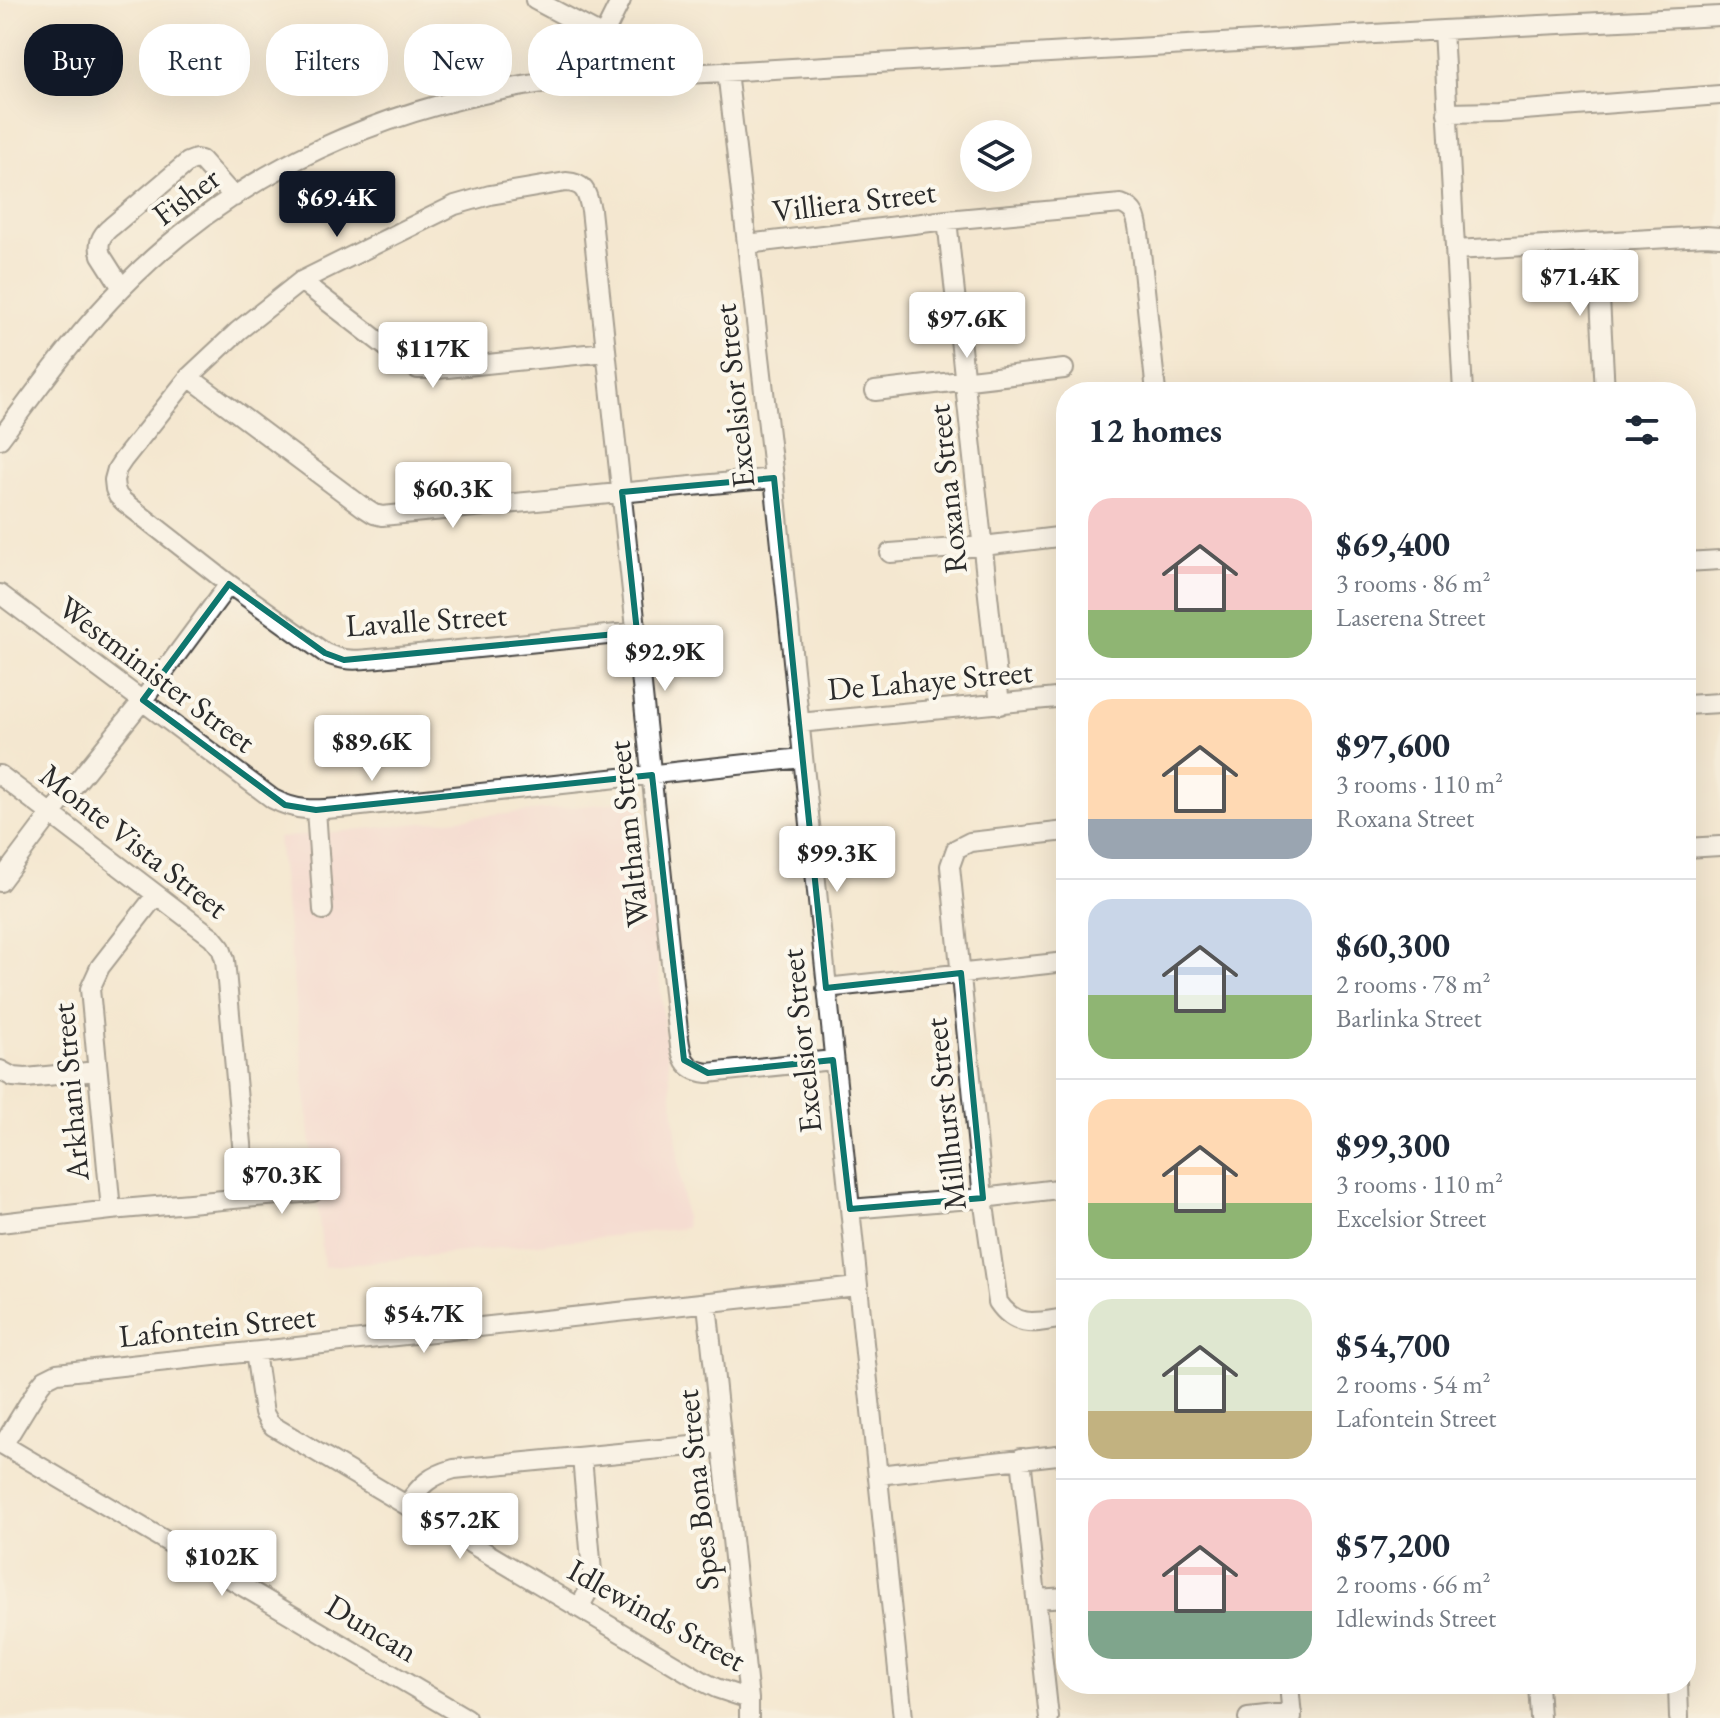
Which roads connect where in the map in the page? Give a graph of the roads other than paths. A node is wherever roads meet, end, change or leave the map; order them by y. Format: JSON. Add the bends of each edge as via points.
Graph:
{"nodes":[{"id":1,"x":535,"y":0,"type":"edge"},
{"id":2,"x":621,"y":0,"type":"edge"},
{"id":3,"x":1720,"y":16,"type":"edge"},
{"id":4,"x":580,"y":24,"type":"edge"},
{"id":5,"x":609,"y":24,"type":"edge"},
{"id":6,"x":1443,"y":30,"type":"junction"},
{"id":7,"x":727,"y":71,"type":"junction"},
{"id":8,"x":703,"y":73,"type":"edge"},
{"id":9,"x":528,"y":86,"type":"edge"},
{"id":10,"x":1720,"y":95,"type":"edge"},
{"id":11,"x":1447,"y":113,"type":"junction"},
{"id":12,"x":234,"y":197,"type":"junction"},
{"id":13,"x":947,"y":220,"type":"junction"},
{"id":14,"x":1720,"y":237,"type":"edge"},
{"id":15,"x":1597,"y":242,"type":"junction"},
{"id":16,"x":747,"y":244,"type":"junction"},
{"id":17,"x":1455,"y":250,"type":"junction"},
{"id":18,"x":301,"y":281,"type":"junction"},
{"id":19,"x":122,"y":288,"type":"junction"},
{"id":20,"x":606,"y":352,"type":"junction"},
{"id":21,"x":1064,"y":369,"type":"dead end"},
{"id":22,"x":189,"y":377,"type":"junction"},
{"id":23,"x":965,"y":381,"type":"junction"},
{"id":24,"x":1155,"y":382,"type":"edge"},
{"id":25,"x":1462,"y":382,"type":"edge"},
{"id":26,"x":1604,"y":382,"type":"edge"},
{"id":27,"x":875,"y":391,"type":"dead end"},
{"id":28,"x":0,"y":439,"type":"edge"},
{"id":29,"x":774,"y":478,"type":"junction"},
{"id":30,"x":622,"y":492,"type":"junction"},
{"id":31,"x":1056,"y":537,"type":"edge"},
{"id":32,"x":983,"y":546,"type":"junction"},
{"id":33,"x":890,"y":553,"type":"dead end"},
{"id":34,"x":1720,"y":560,"type":"edge"},
{"id":35,"x":1696,"y":561,"type":"edge"},
{"id":36,"x":229,"y":584,"type":"junction"},
{"id":37,"x":0,"y":594,"type":"edge"},
{"id":38,"x":637,"y":632,"type":"junction"},
{"id":39,"x":1056,"y":698,"type":"edge"},
{"id":40,"x":143,"y":700,"type":"junction"},
{"id":41,"x":1720,"y":703,"type":"edge"},
{"id":42,"x":1696,"y":704,"type":"edge"},
{"id":43,"x":1000,"y":705,"type":"junction"},
{"id":44,"x":799,"y":723,"type":"junction"},
{"id":45,"x":802,"y":758,"type":"junction"},
{"id":46,"x":0,"y":775,"type":"edge"},
{"id":47,"x":652,"y":775,"type":"junction"},
{"id":48,"x":316,"y":810,"type":"junction"},
{"id":49,"x":51,"y":814,"type":"junction"},
{"id":50,"x":1056,"y":832,"type":"edge"},
{"id":51,"x":1720,"y":846,"type":"edge"},
{"id":52,"x":1696,"y":847,"type":"edge"},
{"id":53,"x":0,"y":882,"type":"edge"},
{"id":54,"x":156,"y":895,"type":"junction"},
{"id":55,"x":323,"y":910,"type":"dead end"},
{"id":56,"x":1056,"y":963,"type":"edge"},
{"id":57,"x":961,"y":973,"type":"junction"},
{"id":58,"x":826,"y":988,"type":"junction"},
{"id":59,"x":833,"y":1060,"type":"junction"},
{"id":60,"x":0,"y":1070,"type":"edge"},
{"id":61,"x":97,"y":1071,"type":"junction"},
{"id":62,"x":1056,"y":1189,"type":"edge"},
{"id":63,"x":313,"y":1192,"type":"dead end"},
{"id":64,"x":247,"y":1198,"type":"junction"},
{"id":65,"x":983,"y":1198,"type":"junction"},
{"id":66,"x":850,"y":1209,"type":"junction"},
{"id":67,"x":111,"y":1210,"type":"junction"},
{"id":68,"x":0,"y":1223,"type":"edge"},
{"id":69,"x":857,"y":1286,"type":"junction"},
{"id":70,"x":707,"y":1304,"type":"junction"},
{"id":71,"x":1056,"y":1320,"type":"edge"},
{"id":72,"x":255,"y":1352,"type":"junction"},
{"id":73,"x":722,"y":1443,"type":"junction"},
{"id":74,"x":2,"y":1444,"type":"edge"},
{"id":75,"x":1056,"y":1455,"type":"edge"},
{"id":76,"x":582,"y":1457,"type":"junction"},
{"id":77,"x":1021,"y":1458,"type":"junction"},
{"id":78,"x":878,"y":1475,"type":"junction"},
{"id":79,"x":407,"y":1505,"type":"junction"},
{"id":80,"x":1056,"y":1598,"type":"edge"},
{"id":81,"x":1037,"y":1599,"type":"junction"},
{"id":82,"x":579,"y":1608,"type":"junction"},
{"id":83,"x":1290,"y":1694,"type":"edge"},
{"id":84,"x":1539,"y":1694,"type":"edge"},
{"id":85,"x":1678,"y":1694,"type":"edge"},
{"id":86,"x":749,"y":1699,"type":"junction"},
{"id":87,"x":1292,"y":1715,"type":"edge"},
{"id":88,"x":466,"y":1718,"type":"edge"},
{"id":89,"x":749,"y":1718,"type":"edge"},
{"id":90,"x":903,"y":1718,"type":"edge"},
{"id":91,"x":1049,"y":1718,"type":"edge"},
{"id":92,"x":1248,"y":1718,"type":"edge"},
{"id":93,"x":1540,"y":1718,"type":"edge"},
{"id":94,"x":1679,"y":1718,"type":"edge"}],
"edges":[{"from":1,"to":4,"type":"street"},
{"from":2,"to":5,"type":"street"},
{"from":3,"to":6,"type":"street","name":"Fisher"},
{"from":6,"to":7,"type":"street","name":"Fisher"},
{"from":6,"to":11,"type":"street"},
{"from":7,"to":8,"type":"street","name":"Fisher"},
{"from":7,"to":16,"type":"street","name":"Excelsior Street"},
{"from":9,"to":12,"type":"street","name":"Fisher","via":[[402,115],[335,140]]},
{"from":10,"to":11,"type":"street"},
{"from":11,"to":17,"type":"street"},
{"from":12,"to":19,"type":"street","name":"Fisher"},
{"from":12,"to":19,"type":"street","via":[[205,163],[188,162],[102,236],[101,255]]},
{"from":13,"to":16,"type":"street","name":"Villiera Street"},
{"from":13,"to":23,"type":"street","name":"Roxana Street"},
{"from":13,"to":24,"type":"street","name":"Villiera Street","via":[[1121,204],[1133,211]]},
{"from":14,"to":15,"type":"street"},
{"from":15,"to":17,"type":"street"},
{"from":15,"to":26,"type":"street"},
{"from":16,"to":29,"type":"street","name":"Excelsior Street"},
{"from":17,"to":25,"type":"street"},
{"from":18,"to":20,"type":"street","via":[[418,369]]},
{"from":18,"to":20,"type":"street","name":"Waltham Street","via":[[439,211],[470,200],[571,182],[584,189],[591,210]]},
{"from":18,"to":22,"type":"street"},
{"from":19,"to":28,"type":"street","name":"Fisher"},
{"from":20,"to":30,"type":"street","name":"Waltham Street"},
{"from":21,"to":23,"type":"street"},
{"from":22,"to":30,"type":"street","via":[[374,514]]},
{"from":22,"to":36,"type":"street","name":"Lavalle Street","via":[[117,469],[115,489]]},
{"from":23,"to":27,"type":"street"},
{"from":23,"to":32,"type":"street","name":"Roxana Street"},
{"from":29,"to":30,"type":"street"},
{"from":29,"to":44,"type":"street","name":"Excelsior Street"},
{"from":30,"to":38,"type":"street","name":"Waltham Street"},
{"from":31,"to":32,"type":"street"},
{"from":32,"to":33,"type":"street"},
{"from":32,"to":43,"type":"street","name":"Roxana Street"},
{"from":34,"to":35,"type":"street"},
{"from":36,"to":38,"type":"street","name":"Lavalle Street","via":[[325,653],[344,660]]},
{"from":36,"to":40,"type":"street"},
{"from":37,"to":40,"type":"street","name":"Westminister Street"},
{"from":38,"to":47,"type":"street","name":"Waltham Street"},
{"from":39,"to":43,"type":"street","name":"De Lahaye Street"},
{"from":40,"to":48,"type":"street","name":"Westminister Street","via":[[273,799]]},
{"from":40,"to":49,"type":"street"},
{"from":41,"to":42,"type":"street"},
{"from":43,"to":44,"type":"street","name":"De Lahaye Street"},
{"from":44,"to":45,"type":"street","name":"Excelsior Street"},
{"from":45,"to":47,"type":"street","name":"Westminister Street"},
{"from":45,"to":58,"type":"street","name":"Excelsior Street"},
{"from":46,"to":49,"type":"street","name":"Monte Vista Street"},
{"from":47,"to":48,"type":"street","name":"Westminister Street"},
{"from":47,"to":59,"type":"street","name":"Waltham Street","via":[[684,1060],[692,1069],[708,1073]]},
{"from":48,"to":55,"type":"street"},
{"from":49,"to":53,"type":"street"},
{"from":49,"to":54,"type":"street","name":"Monte Vista Street"},
{"from":50,"to":57,"type":"street","name":"Millhurst Street","via":[[983,839],[956,849],[950,861]]},
{"from":51,"to":52,"type":"street"},
{"from":54,"to":61,"type":"street","name":"Arkhani Street","via":[[92,981]]},
{"from":54,"to":64,"type":"street","name":"Monte Vista Street","via":[[212,937],[224,954]]},
{"from":56,"to":57,"type":"street"},
{"from":57,"to":58,"type":"street"},
{"from":57,"to":65,"type":"street","name":"Millhurst Street"},
{"from":58,"to":59,"type":"street","name":"Excelsior Street"},
{"from":59,"to":66,"type":"street","name":"Excelsior Street"},
{"from":60,"to":61,"type":"street","via":[[18,1078]]},
{"from":61,"to":67,"type":"street","name":"Arkhani Street"},
{"from":62,"to":65,"type":"street"},
{"from":63,"to":64,"type":"street"},
{"from":64,"to":67,"type":"street"},
{"from":65,"to":66,"type":"street"},
{"from":65,"to":71,"type":"street","name":"Millhurst Street","via":[[998,1302],[1014,1319]]},
{"from":66,"to":69,"type":"street","name":"Excelsior Street"},
{"from":67,"to":68,"type":"street"},
{"from":69,"to":70,"type":"street","name":"Lafontein Street"},
{"from":69,"to":78,"type":"street","name":"Excelsior Street"},
{"from":70,"to":72,"type":"street","name":"Lafontein Street"},
{"from":70,"to":73,"type":"street","name":"Spes Bona Street"},
{"from":72,"to":74,"type":"street","name":"Lafontein Street","via":[[57,1373],[40,1385]]},
{"from":72,"to":79,"type":"street","name":"Idlewinds Street","via":[[269,1422]]},
{"from":73,"to":76,"type":"street"},
{"from":73,"to":86,"type":"street","name":"Spes Bona Street"},
{"from":74,"to":88,"type":"street","name":"Duncan"},
{"from":75,"to":77,"type":"street"},
{"from":76,"to":79,"type":"street","via":[[454,1469],[424,1483]]},
{"from":76,"to":82,"type":"street","via":[[592,1572]]},
{"from":77,"to":78,"type":"street"},
{"from":77,"to":81,"type":"street"},
{"from":78,"to":90,"type":"street","name":"Excelsior Street"},
{"from":79,"to":82,"type":"street","name":"Idlewinds Street"},
{"from":80,"to":81,"type":"street"},
{"from":81,"to":91,"type":"street"},
{"from":82,"to":86,"type":"street","name":"Idlewinds Street","via":[[704,1682]]},
{"from":83,"to":87,"type":"street"},
{"from":84,"to":93,"type":"street"},
{"from":85,"to":94,"type":"street"},
{"from":86,"to":89,"type":"street","name":"Spes Bona Street"},
{"from":87,"to":92,"type":"street"}]}
